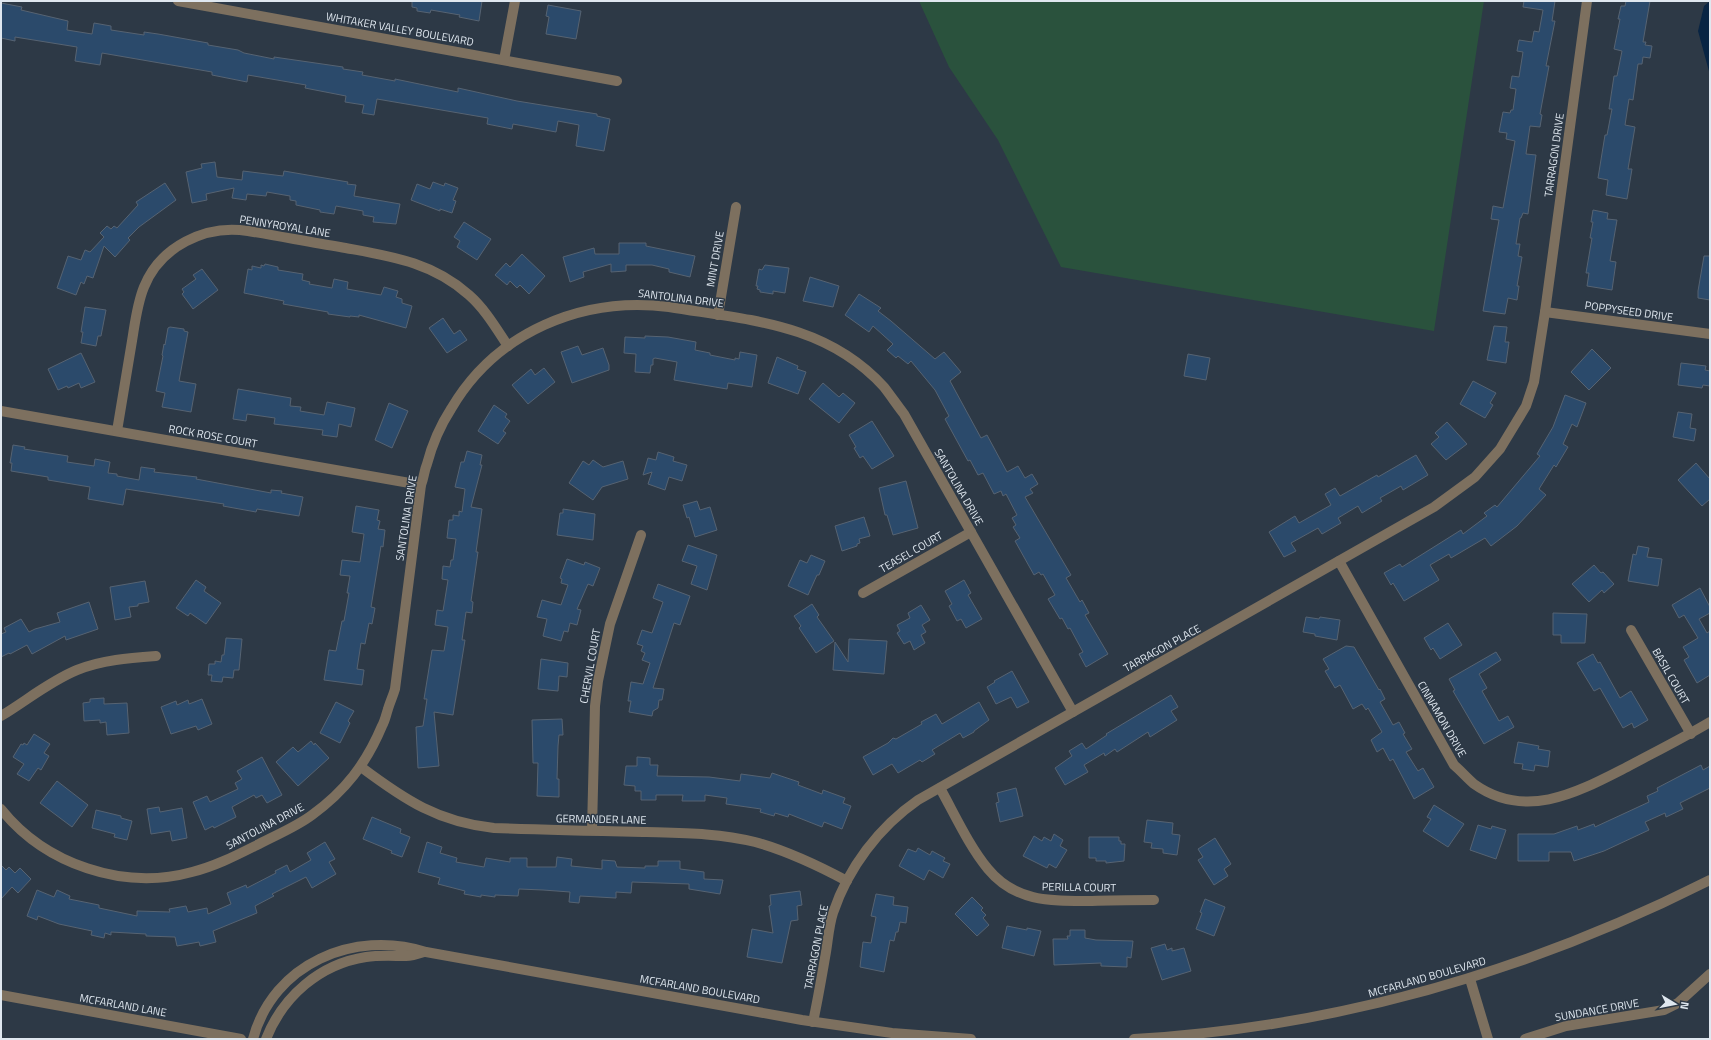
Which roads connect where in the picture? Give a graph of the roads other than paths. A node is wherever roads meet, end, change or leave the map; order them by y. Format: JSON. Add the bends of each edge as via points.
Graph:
{"nodes":[{"id":1,"x":178,"y":1,"type":"edge"},
{"id":2,"x":514,"y":1,"type":"edge"},
{"id":3,"x":1587,"y":1,"type":"edge"},
{"id":4,"x":504,"y":60,"type":"junction"},
{"id":5,"x":617,"y":81,"type":"dead end"},
{"id":6,"x":736,"y":207,"type":"dead end"},
{"id":7,"x":1545,"y":312,"type":"junction"},
{"id":8,"x":718,"y":315,"type":"junction"},
{"id":9,"x":1710,"y":334,"type":"edge"},
{"id":10,"x":508,"y":346,"type":"junction"},
{"id":11,"x":1,"y":411,"type":"edge"},
{"id":12,"x":117,"y":431,"type":"junction"},
{"id":13,"x":421,"y":485,"type":"junction"},
{"id":14,"x":971,"y":532,"type":"junction"},
{"id":15,"x":641,"y":534,"type":"dead end"},
{"id":16,"x":1339,"y":561,"type":"junction"},
{"id":17,"x":863,"y":593,"type":"dead end"},
{"id":18,"x":1630,"y":630,"type":"dead end"},
{"id":19,"x":156,"y":656,"type":"dead end"},
{"id":20,"x":1073,"y":712,"type":"junction"},
{"id":21,"x":1,"y":716,"type":"edge"},
{"id":22,"x":1710,"y":722,"type":"edge"},
{"id":23,"x":1691,"y":734,"type":"junction"},
{"id":24,"x":361,"y":767,"type":"junction"},
{"id":25,"x":940,"y":788,"type":"junction"},
{"id":26,"x":1,"y":809,"type":"edge"},
{"id":27,"x":592,"y":830,"type":"junction"},
{"id":28,"x":1710,"y":880,"type":"edge"},
{"id":29,"x":847,"y":881,"type":"junction"},
{"id":30,"x":1154,"y":900,"type":"dead end"},
{"id":31,"x":426,"y":952,"type":"junction"},
{"id":32,"x":1710,"y":974,"type":"edge"},
{"id":33,"x":1470,"y":979,"type":"junction"},
{"id":34,"x":1,"y":994,"type":"edge"},
{"id":35,"x":813,"y":1022,"type":"junction"},
{"id":36,"x":240,"y":1039,"type":"edge"},
{"id":37,"x":252,"y":1039,"type":"edge"},
{"id":38,"x":266,"y":1039,"type":"edge"},
{"id":39,"x":971,"y":1039,"type":"edge"},
{"id":40,"x":1134,"y":1039,"type":"edge"},
{"id":41,"x":1488,"y":1039,"type":"edge"},
{"id":42,"x":1525,"y":1039,"type":"edge"}],
"edges":[{"from":1,"to":4,"type":"street","name":"WHITAKER VALLEY BOULEVARD"},
{"from":2,"to":4,"type":"street"},
{"from":3,"to":7,"type":"street","name":"TARRAGON DRIVE"},
{"from":4,"to":5,"type":"street","name":"WHITAKER VALLEY BOULEVARD"},
{"from":6,"to":8,"type":"street","name":"MINT DRIVE"},
{"from":7,"to":9,"type":"street","name":"POPPYSEED DRIVE"},
{"from":7,"to":16,"type":"street","name":"TARRAGON PLACE","via":[[1534,382],[1526,406],[1500,449],[1475,477],[1445,501]]},
{"from":8,"to":10,"type":"street","name":"SANTOLINA DRIVE","via":[[650,304],[606,306],[562,317],[539,327]]},
{"from":8,"to":14,"type":"street","name":"SANTOLINA DRIVE","via":[[800,332],[834,348],[866,370],[885,388],[904,414]]},
{"from":10,"to":12,"type":"street","name":"PENNYROYAL LANE","via":[[469,295],[444,276],[421,265],[391,256],[248,230],[214,231],[195,237],[172,250],[152,272],[144,286],[138,306]]},
{"from":10,"to":13,"type":"street","name":"SANTOLINA DRIVE","via":[[479,371],[452,407],[437,436]]},
{"from":11,"to":12,"type":"street","name":"ROCK ROSE COURT"},
{"from":12,"to":13,"type":"street","name":"ROCK ROSE COURT"},
{"from":13,"to":24,"type":"street","name":"SANTOLINA DRIVE","via":[[395,689],[382,727]]},
{"from":14,"to":17,"type":"street","name":"TEASEL COURT"},
{"from":14,"to":20,"type":"street","name":"SANTOLINA DRIVE"},
{"from":15,"to":27,"type":"street","name":"CHERVIL COURT","via":[[610,624],[598,681]]},
{"from":16,"to":20,"type":"street","name":"TARRAGON PLACE"},
{"from":16,"to":23,"type":"street","name":"CINNAMON DRIVE","via":[[1454,765],[1474,784],[1486,791],[1525,802],[1558,798],[1606,778]]},
{"from":18,"to":23,"type":"street","name":"BASIL COURT"},
{"from":19,"to":21,"type":"street","via":[[115,660],[79,670],[57,680]]},
{"from":20,"to":25,"type":"street","name":"TARRAGON PLACE"},
{"from":22,"to":23,"type":"street","name":"CINNAMON DRIVE"},
{"from":24,"to":26,"type":"street","name":"SANTOLINA DRIVE","via":[[327,804],[300,823],[221,862],[165,877],[121,876],[71,862],[27,836]]},
{"from":24,"to":27,"type":"street","name":"GERMANDER LANE","via":[[402,797],[456,821],[494,828]]},
{"from":25,"to":29,"type":"street","name":"TARRAGON PLACE","via":[[908,807],[889,823],[855,865]]},
{"from":25,"to":30,"type":"street","name":"PERILLA COURT","via":[[980,858],[996,878],[1012,889],[1049,901]]},
{"from":27,"to":29,"type":"street","name":"GERMANDER LANE","via":[[692,833],[731,837],[786,852]]},
{"from":28,"to":33,"type":"street","name":"MCFARLAND BOULEVARD","via":[[1606,928],[1540,955]]},
{"from":29,"to":35,"type":"street","name":"TARRAGON PLACE","via":[[832,915]]},
{"from":31,"to":35,"type":"street","name":"MCFARLAND BOULEVARD"},
{"from":31,"to":37,"type":"street","name":"MCFARLAND BOULEVARD","via":[[399,945],[370,944],[354,946],[326,956],[301,971],[277,992],[259,1020]]},
{"from":31,"to":38,"type":"street","name":"MCFARLAND BOULEVARD","via":[[406,956],[366,957],[324,971],[300,988],[290,999],[273,1023]]},
{"from":32,"to":42,"type":"street","name":"SUNDANCE DRIVE","via":[[1678,1003],[1664,1010],[1560,1027]]},
{"from":33,"to":40,"type":"street","name":"MCFARLAND BOULEVARD","via":[[1396,1000],[1316,1017],[1212,1032]]},
{"from":33,"to":41,"type":"street"},
{"from":34,"to":36,"type":"street","name":"MCFARLAND LANE"},
{"from":35,"to":39,"type":"street","name":"MCFARLAND BOULEVARD","via":[[892,1033]]}]}
